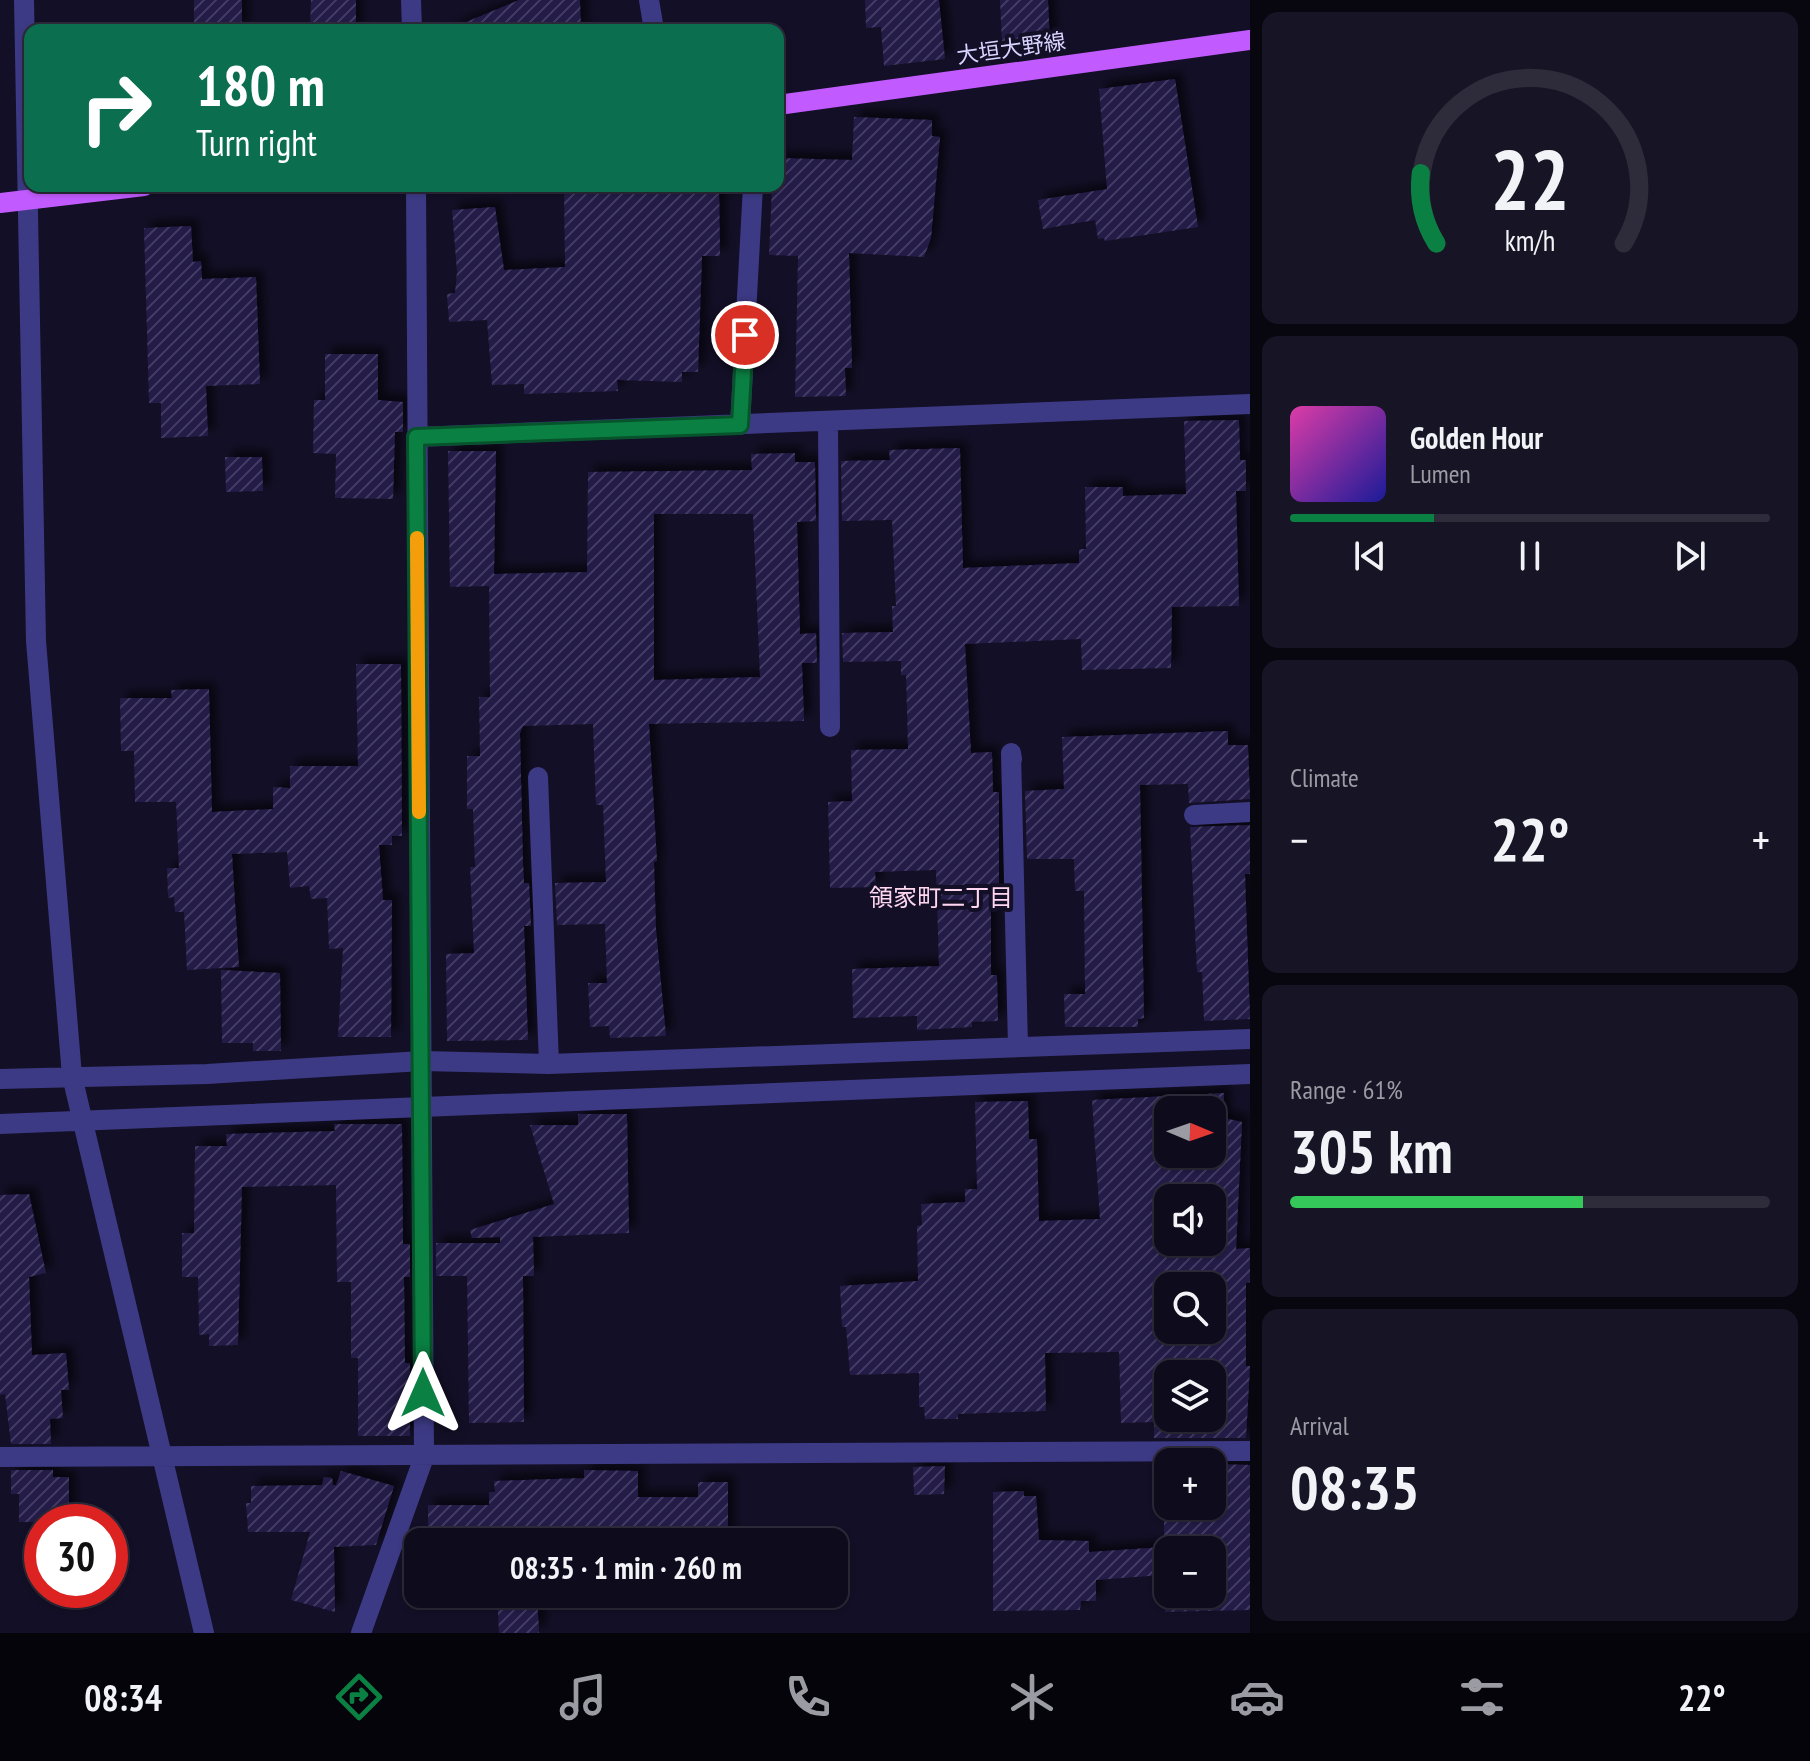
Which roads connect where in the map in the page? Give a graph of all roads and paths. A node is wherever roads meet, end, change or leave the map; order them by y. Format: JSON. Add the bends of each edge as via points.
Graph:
{"nodes":[{"id":1,"x":24,"y":0,"type":"edge"},
{"id":2,"x":411,"y":0,"type":"edge"},
{"id":3,"x":649,"y":0,"type":"edge"},
{"id":4,"x":24,"y":24,"type":"edge"},
{"id":5,"x":412,"y":24,"type":"edge"},
{"id":6,"x":653,"y":24,"type":"edge"},
{"id":7,"x":1250,"y":40,"type":"edge"},
{"id":8,"x":784,"y":104,"type":"edge"},
{"id":9,"x":26,"y":192,"type":"edge"},
{"id":10,"x":93,"y":192,"type":"edge"},
{"id":11,"x":416,"y":192,"type":"edge"},
{"id":12,"x":753,"y":192,"type":"edge"},
{"id":13,"x":26,"y":200,"type":"junction"},
{"id":14,"x":0,"y":203,"type":"edge"},
{"id":15,"x":1250,"y":404,"type":"edge"},
{"id":16,"x":828,"y":421,"type":"junction"},
{"id":17,"x":740,"y":425,"type":"junction"},
{"id":18,"x":416,"y":437,"type":"junction"},
{"id":19,"x":830,"y":727,"type":"dead end"},
{"id":20,"x":1012,"y":759,"type":"dead end"},
{"id":21,"x":538,"y":777,"type":"dead end"},
{"id":22,"x":1250,"y":812,"type":"edge"},
{"id":23,"x":1194,"y":815,"type":"dead end"},
{"id":24,"x":1250,"y":1039,"type":"edge"},
{"id":25,"x":1018,"y":1047,"type":"junction"},
{"id":26,"x":422,"y":1061,"type":"junction"},
{"id":27,"x":549,"y":1064,"type":"junction"},
{"id":28,"x":1250,"y":1074,"type":"edge"},
{"id":29,"x":72,"y":1076,"type":"junction"},
{"id":30,"x":0,"y":1079,"type":"edge"},
{"id":31,"x":422,"y":1106,"type":"junction"},
{"id":32,"x":84,"y":1121,"type":"junction"},
{"id":33,"x":0,"y":1124,"type":"edge"},
{"id":34,"x":1250,"y":1451,"type":"edge"},
{"id":35,"x":162,"y":1454,"type":"junction"},
{"id":36,"x":0,"y":1457,"type":"edge"},
{"id":37,"x":424,"y":1457,"type":"junction"},
{"id":38,"x":204,"y":1633,"type":"edge"},
{"id":39,"x":361,"y":1633,"type":"edge"}],
"edges":[{"from":1,"to":4,"type":"street"},
{"from":2,"to":5,"type":"street"},
{"from":3,"to":6,"type":"street"},
{"from":7,"to":8,"type":"main road","name":"大垣大野線"},
{"from":9,"to":13,"type":"street"},
{"from":10,"to":13,"type":"main road"},
{"from":11,"to":18,"type":"street"},
{"from":12,"to":17,"type":"street"},
{"from":13,"to":14,"type":"main road"},
{"from":13,"to":29,"type":"street","via":[[36,641]]},
{"from":15,"to":16,"type":"street"},
{"from":16,"to":17,"type":"street"},
{"from":16,"to":19,"type":"street"},
{"from":17,"to":18,"type":"street"},
{"from":18,"to":26,"type":"street"},
{"from":20,"to":25,"type":"street","via":[[1011,753]]},
{"from":21,"to":27,"type":"street"},
{"from":22,"to":23,"type":"street"},
{"from":24,"to":25,"type":"street"},
{"from":25,"to":27,"type":"street"},
{"from":26,"to":27,"type":"street"},
{"from":26,"to":29,"type":"street"},
{"from":26,"to":31,"type":"street"},
{"from":28,"to":31,"type":"street"},
{"from":29,"to":30,"type":"street"},
{"from":29,"to":32,"type":"street"},
{"from":31,"to":32,"type":"street"},
{"from":31,"to":37,"type":"street"},
{"from":32,"to":33,"type":"street"},
{"from":32,"to":35,"type":"street"},
{"from":34,"to":37,"type":"street"},
{"from":35,"to":36,"type":"street"},
{"from":35,"to":37,"type":"street"},
{"from":35,"to":38,"type":"street"},
{"from":37,"to":39,"type":"street"}]}
